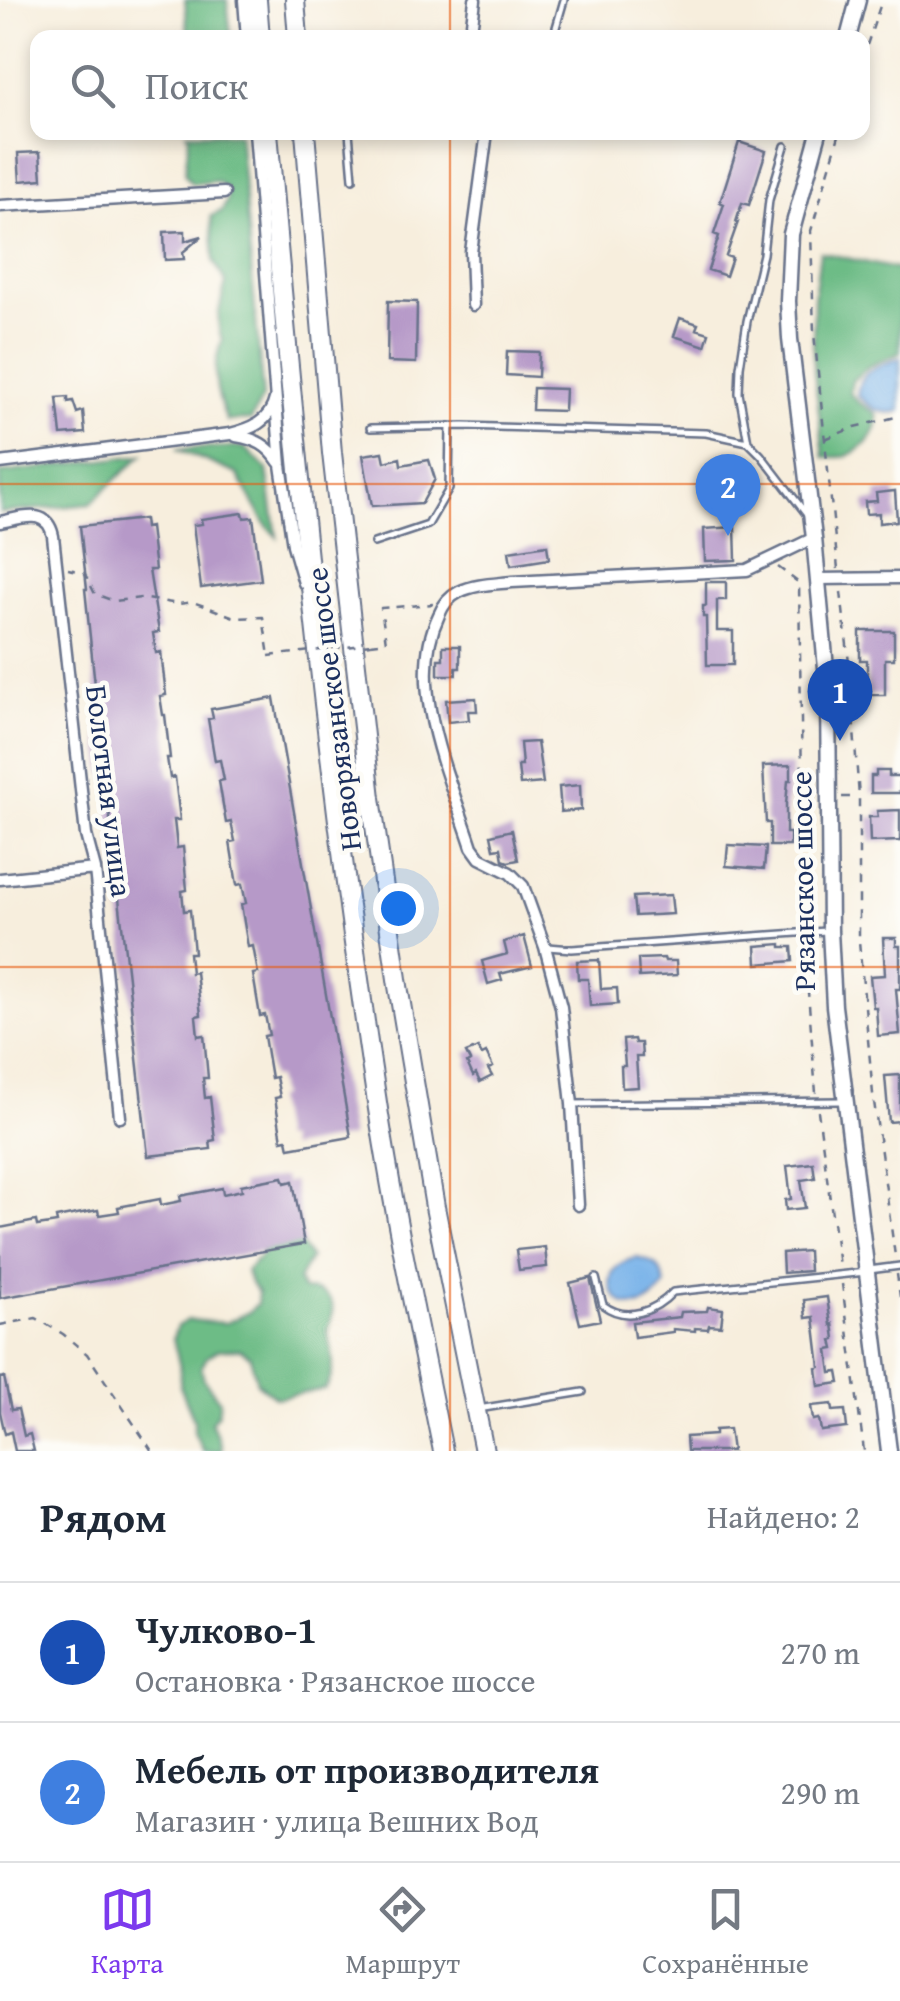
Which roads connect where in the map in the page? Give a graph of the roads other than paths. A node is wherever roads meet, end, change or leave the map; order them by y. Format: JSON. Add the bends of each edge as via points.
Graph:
{"nodes":[{"id":1,"x":244,"y":0,"type":"edge"},
{"id":2,"x":257,"y":0,"type":"edge"},
{"id":3,"x":295,"y":0,"type":"edge"},
{"id":4,"x":475,"y":0,"type":"edge"},
{"id":5,"x":564,"y":0,"type":"edge"},
{"id":6,"x":858,"y":0,"type":"edge"},
{"id":7,"x":246,"y":30,"type":"edge"},
{"id":8,"x":259,"y":30,"type":"edge"},
{"id":9,"x":297,"y":30,"type":"edge"},
{"id":10,"x":471,"y":30,"type":"edge"},
{"id":11,"x":555,"y":30,"type":"edge"},
{"id":12,"x":850,"y":30,"type":"edge"},
{"id":13,"x":256,"y":140,"type":"edge"},
{"id":14,"x":269,"y":140,"type":"edge"},
{"id":15,"x":306,"y":140,"type":"edge"},
{"id":16,"x":350,"y":140,"type":"edge"},
{"id":17,"x":485,"y":140,"type":"edge"},
{"id":18,"x":817,"y":140,"type":"edge"},
{"id":19,"x":785,"y":146,"type":"dead end"},
{"id":20,"x":353,"y":179,"type":"dead end"},
{"id":21,"x":224,"y":193,"type":"dead end"},
{"id":22,"x":0,"y":206,"type":"edge"},
{"id":23,"x":473,"y":306,"type":"dead end"},
{"id":24,"x":277,"y":391,"type":"junction"},
{"id":25,"x":450,"y":426,"type":"junction"},
{"id":26,"x":370,"y":428,"type":"dead end"},
{"id":27,"x":230,"y":434,"type":"junction"},
{"id":28,"x":748,"y":442,"type":"junction"},
{"id":29,"x":0,"y":464,"type":"edge"},
{"id":30,"x":281,"y":465,"type":"junction"},
{"id":31,"x":812,"y":521,"type":"junction"},
{"id":32,"x":0,"y":522,"type":"edge"},
{"id":33,"x":814,"y":538,"type":"junction"},
{"id":34,"x":374,"y":543,"type":"dead end"},
{"id":35,"x":900,"y":578,"type":"edge"},
{"id":36,"x":818,"y":579,"type":"junction"},
{"id":37,"x":313,"y":615,"type":"junction"},
{"id":38,"x":95,"y":869,"type":"junction"},
{"id":39,"x":0,"y":879,"type":"edge"},
{"id":40,"x":830,"y":931,"type":"junction"},
{"id":41,"x":544,"y":947,"type":"junction"},
{"id":42,"x":844,"y":1101,"type":"junction"},
{"id":43,"x":572,"y":1104,"type":"junction"},
{"id":44,"x":120,"y":1117,"type":"dead end"},
{"id":45,"x":578,"y":1205,"type":"dead end"},
{"id":46,"x":898,"y":1266,"type":"edge"},
{"id":47,"x":866,"y":1271,"type":"junction"},
{"id":48,"x":596,"y":1278,"type":"dead end"},
{"id":49,"x":583,"y":1392,"type":"dead end"},
{"id":50,"x":476,"y":1409,"type":"junction"},
{"id":51,"x":892,"y":1443,"type":"edge"},
{"id":52,"x":443,"y":1451,"type":"edge"},
{"id":53,"x":484,"y":1451,"type":"edge"}],
"edges":[{"from":1,"to":7,"type":"street"},
{"from":2,"to":8,"type":"highway"},
{"from":3,"to":9,"type":"highway"},
{"from":4,"to":10,"type":"street"},
{"from":5,"to":11,"type":"lane"},
{"from":6,"to":12,"type":"main road"},
{"from":13,"to":24,"type":"street"},
{"from":14,"to":37,"type":"highway","name":"Новорязанское шоссе"},
{"from":15,"to":50,"type":"highway","name":"Новорязанское шоссе","via":[[370,798],[434,1207]]},
{"from":16,"to":20,"type":"lane"},
{"from":17,"to":23,"type":"street"},
{"from":18,"to":31,"type":"main road","name":"Рязанское шоссе","via":[[788,264],[790,340]]},
{"from":19,"to":28,"type":"lane","via":[[740,366]]},
{"from":21,"to":22,"type":"street"},
{"from":24,"to":27,"type":"street","via":[[264,420]]},
{"from":24,"to":30,"type":"street"},
{"from":25,"to":26,"type":"lane"},
{"from":25,"to":28,"type":"lane","via":[[661,430]]},
{"from":25,"to":34,"type":"lane","via":[[449,490],[428,525]]},
{"from":27,"to":29,"type":"street"},
{"from":27,"to":30,"type":"street","via":[[270,448]]},
{"from":28,"to":31,"type":"lane"},
{"from":30,"to":37,"type":"street"},
{"from":31,"to":33,"type":"main road","name":"Рязанское шоссе"},
{"from":32,"to":38,"type":"street","name":"Болотная улица","via":[[33,516],[51,526]]},
{"from":33,"to":36,"type":"main road","name":"Рязанское шоссе"},
{"from":33,"to":41,"type":"street","via":[[748,570],[512,582],[458,592],[444,603],[426,664],[432,722],[472,847],[523,886]]},
{"from":35,"to":36,"type":"street"},
{"from":36,"to":40,"type":"main road","name":"Рязанское шоссе","via":[[828,690]]},
{"from":37,"to":52,"type":"highway","name":"Новорязанское шоссе","via":[[378,1112]]},
{"from":38,"to":39,"type":"street"},
{"from":38,"to":44,"type":"street","name":"Болотная улица"},
{"from":40,"to":41,"type":"lane"},
{"from":40,"to":42,"type":"main road","name":"Рязанское шоссе"},
{"from":41,"to":43,"type":"street","via":[[561,1007]]},
{"from":42,"to":43,"type":"lane"},
{"from":42,"to":47,"type":"main road","name":"Рязанское шоссе"},
{"from":43,"to":45,"type":"street"},
{"from":46,"to":47,"type":"lane"},
{"from":47,"to":48,"type":"lane","via":[[673,1292],[648,1310],[621,1315],[604,1305]]},
{"from":47,"to":51,"type":"main road","name":"Рязанское шоссе"},
{"from":49,"to":50,"type":"lane"},
{"from":50,"to":53,"type":"highway","name":"Новорязанское шоссе"}]}
